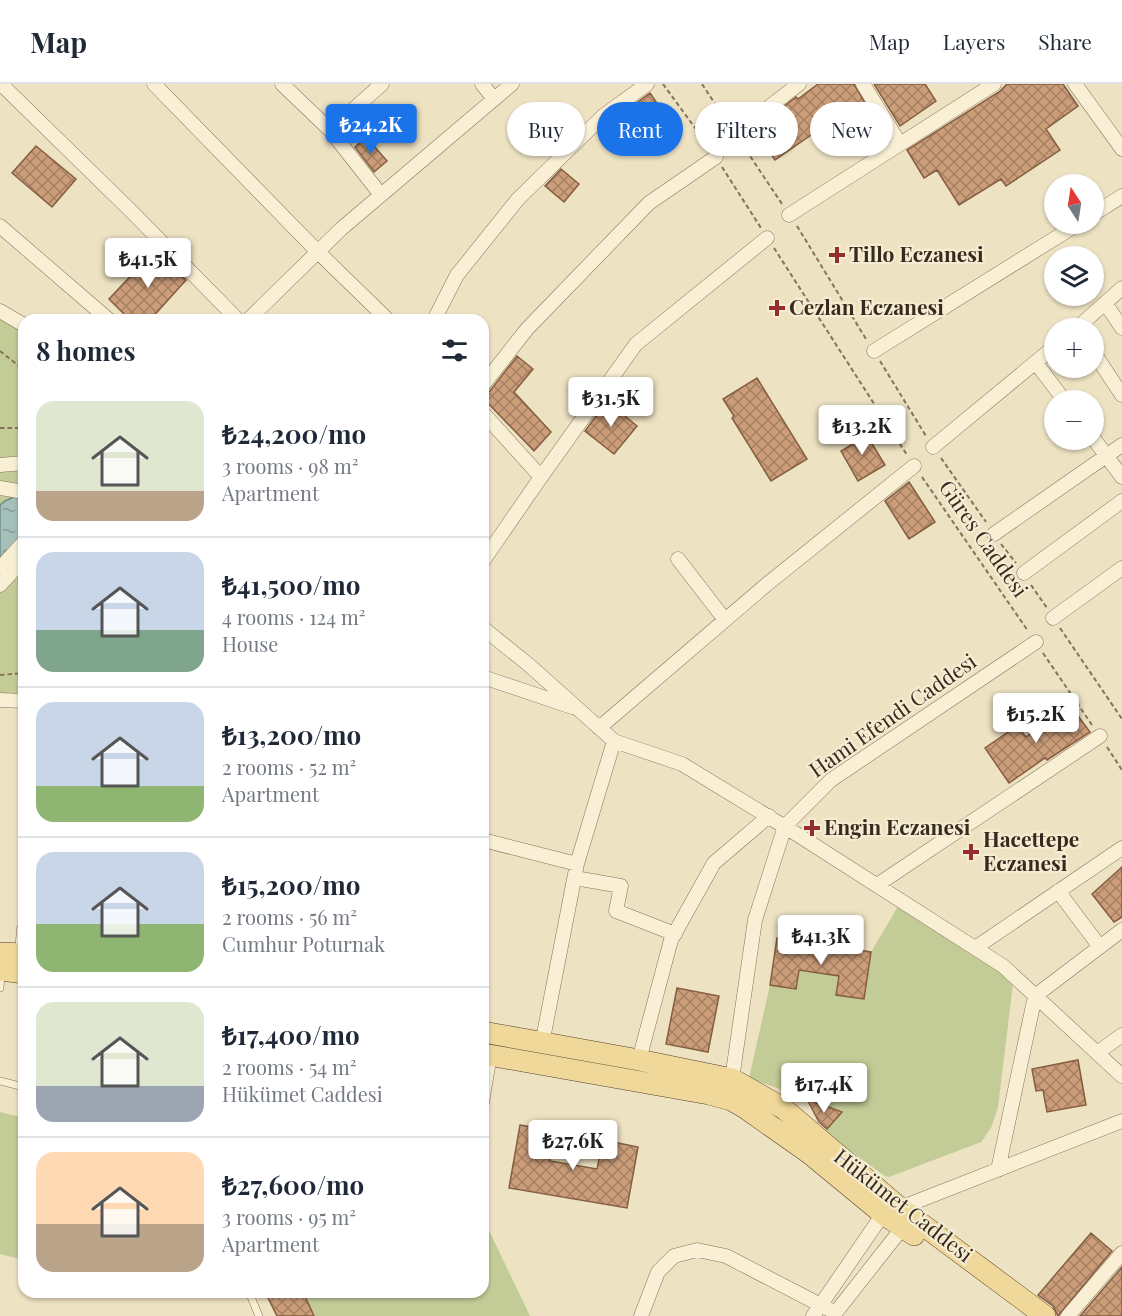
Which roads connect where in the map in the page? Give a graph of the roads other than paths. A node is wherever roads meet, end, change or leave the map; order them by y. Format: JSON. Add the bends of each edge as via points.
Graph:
{"nodes":[{"id":1,"x":1,"y":84,"type":"edge"},
{"id":2,"x":154,"y":84,"type":"edge"},
{"id":3,"x":282,"y":84,"type":"edge"},
{"id":4,"x":382,"y":84,"type":"edge"},
{"id":5,"x":482,"y":84,"type":"edge"},
{"id":6,"x":512,"y":84,"type":"edge"},
{"id":7,"x":647,"y":84,"type":"edge"},
{"id":8,"x":799,"y":84,"type":"edge"},
{"id":9,"x":863,"y":84,"type":"edge"},
{"id":10,"x":994,"y":84,"type":"edge"},
{"id":11,"x":1075,"y":84,"type":"edge"},
{"id":12,"x":494,"y":99,"type":"junction"},
{"id":13,"x":775,"y":102,"type":"edge"},
{"id":14,"x":330,"y":130,"type":"junction"},
{"id":15,"x":900,"y":144,"type":"junction"},
{"id":16,"x":1122,"y":149,"type":"edge"},
{"id":17,"x":716,"y":157,"type":"road end"},
{"id":18,"x":381,"y":195,"type":"junction"},
{"id":19,"x":1122,"y":196,"type":"edge"},
{"id":20,"x":1104,"y":208,"type":"edge"},
{"id":21,"x":789,"y":215,"type":"road end"},
{"id":22,"x":0,"y":225,"type":"edge"},
{"id":23,"x":1062,"y":234,"type":"edge"},
{"id":24,"x":768,"y":238,"type":"road end"},
{"id":25,"x":317,"y":251,"type":"junction"},
{"id":26,"x":1122,"y":288,"type":"edge"},
{"id":27,"x":1105,"y":303,"type":"junction"},
{"id":28,"x":0,"y":311,"type":"edge"},
{"id":29,"x":102,"y":314,"type":"edge"},
{"id":30,"x":232,"y":314,"type":"edge"},
{"id":31,"x":255,"y":314,"type":"edge"},
{"id":32,"x":382,"y":314,"type":"edge"},
{"id":33,"x":437,"y":314,"type":"edge"},
{"id":34,"x":1088,"y":318,"type":"edge"},
{"id":35,"x":18,"y":322,"type":"edge"},
{"id":36,"x":1122,"y":328,"type":"edge"},
{"id":37,"x":874,"y":351,"type":"road end"},
{"id":38,"x":1044,"y":356,"type":"edge"},
{"id":39,"x":1036,"y":363,"type":"junction"},
{"id":40,"x":1104,"y":367,"type":"edge"},
{"id":41,"x":489,"y":377,"type":"edge"},
{"id":42,"x":1057,"y":390,"type":"edge"},
{"id":43,"x":1122,"y":395,"type":"edge"},
{"id":44,"x":489,"y":420,"type":"edge"},
{"id":45,"x":1122,"y":445,"type":"edge"},
{"id":46,"x":933,"y":447,"type":"road end"},
{"id":47,"x":1103,"y":450,"type":"edge"},
{"id":48,"x":1106,"y":454,"type":"junction"},
{"id":49,"x":18,"y":464,"type":"edge"},
{"id":50,"x":0,"y":465,"type":"edge"},
{"id":51,"x":914,"y":466,"type":"road end"},
{"id":52,"x":541,"y":477,"type":"junction"},
{"id":53,"x":1122,"y":477,"type":"edge"},
{"id":54,"x":0,"y":488,"type":"edge"},
{"id":55,"x":18,"y":491,"type":"edge"},
{"id":56,"x":1122,"y":501,"type":"edge"},
{"id":57,"x":994,"y":534,"type":"road end"},
{"id":58,"x":18,"y":550,"type":"edge"},
{"id":59,"x":489,"y":552,"type":"edge"},
{"id":60,"x":678,"y":559,"type":"dead end"},
{"id":61,"x":18,"y":563,"type":"edge"},
{"id":62,"x":1122,"y":568,"type":"edge"},
{"id":63,"x":2,"y":573,"type":"edge"},
{"id":64,"x":1024,"y":573,"type":"road end"},
{"id":65,"x":1053,"y":618,"type":"road end"},
{"id":66,"x":725,"y":620,"type":"junction"},
{"id":67,"x":489,"y":633,"type":"edge"},
{"id":68,"x":1036,"y":642,"type":"road end"},
{"id":69,"x":489,"y":678,"type":"edge"},
{"id":70,"x":0,"y":700,"type":"edge"},
{"id":71,"x":18,"y":701,"type":"edge"},
{"id":72,"x":579,"y":710,"type":"junction"},
{"id":73,"x":599,"y":728,"type":"junction"},
{"id":74,"x":1100,"y":736,"type":"road end"},
{"id":75,"x":614,"y":741,"type":"junction"},
{"id":76,"x":769,"y":816,"type":"junction"},
{"id":77,"x":785,"y":826,"type":"junction"},
{"id":78,"x":489,"y":842,"type":"edge"},
{"id":79,"x":1122,"y":848,"type":"edge"},
{"id":80,"x":576,"y":871,"type":"junction"},
{"id":81,"x":877,"y":885,"type":"junction"},
{"id":82,"x":1058,"y":891,"type":"junction"},
{"id":83,"x":1122,"y":930,"type":"edge"},
{"id":84,"x":675,"y":934,"type":"junction"},
{"id":85,"x":1100,"y":946,"type":"junction"},
{"id":86,"x":975,"y":948,"type":"junction"},
{"id":87,"x":18,"y":962,"type":"edge"},
{"id":88,"x":0,"y":970,"type":"edge"},
{"id":89,"x":1035,"y":996,"type":"junction"},
{"id":90,"x":489,"y":1033,"type":"edge"},
{"id":91,"x":1122,"y":1035,"type":"edge"},
{"id":92,"x":542,"y":1044,"type":"junction"},
{"id":93,"x":1097,"y":1053,"type":"junction"},
{"id":94,"x":489,"y":1055,"type":"edge"},
{"id":95,"x":639,"y":1060,"type":"junction"},
{"id":96,"x":1122,"y":1076,"type":"edge"},
{"id":97,"x":732,"y":1079,"type":"junction"},
{"id":98,"x":0,"y":1081,"type":"edge"},
{"id":99,"x":18,"y":1086,"type":"edge"},
{"id":100,"x":1122,"y":1121,"type":"edge"},
{"id":101,"x":998,"y":1170,"type":"junction"},
{"id":102,"x":895,"y":1216,"type":"junction"},
{"id":103,"x":1122,"y":1253,"type":"edge"},
{"id":104,"x":251,"y":1298,"type":"edge"},
{"id":105,"x":822,"y":1304,"type":"junction"},
{"id":106,"x":835,"y":1314,"type":"edge"},
{"id":107,"x":259,"y":1316,"type":"edge"},
{"id":108,"x":641,"y":1316,"type":"edge"},
{"id":109,"x":813,"y":1316,"type":"edge"},
{"id":110,"x":1021,"y":1316,"type":"edge"},
{"id":111,"x":1045,"y":1316,"type":"edge"},
{"id":112,"x":1068,"y":1316,"type":"edge"}],
"edges":[{"from":1,"to":30,"type":"street"},
{"from":2,"to":25,"type":"street"},
{"from":3,"to":14,"type":"street"},
{"from":4,"to":14,"type":"street"},
{"from":5,"to":12,"type":"street"},
{"from":6,"to":12,"type":"street"},
{"from":7,"to":33,"type":"street","via":[[603,116],[518,199],[457,274]]},
{"from":8,"to":13,"type":"street"},
{"from":9,"to":15,"type":"street"},
{"from":10,"to":15,"type":"street"},
{"from":11,"to":16,"type":"street"},
{"from":12,"to":18,"type":"street"},
{"from":14,"to":18,"type":"street"},
{"from":15,"to":21,"type":"street"},
{"from":17,"to":41,"type":"street","via":[[650,203],[527,329]]},
{"from":18,"to":25,"type":"street"},
{"from":19,"to":20,"type":"street"},
{"from":22,"to":29,"type":"street"},
{"from":23,"to":37,"type":"street"},
{"from":24,"to":52,"type":"street","via":[[636,345]]},
{"from":25,"to":31,"type":"street"},
{"from":25,"to":32,"type":"street"},
{"from":26,"to":27,"type":"street"},
{"from":27,"to":34,"type":"street"},
{"from":27,"to":36,"type":"street"},
{"from":28,"to":35,"type":"street"},
{"from":38,"to":39,"type":"street"},
{"from":39,"to":42,"type":"street"},
{"from":39,"to":46,"type":"street"},
{"from":40,"to":43,"type":"street"},
{"from":44,"to":52,"type":"street"},
{"from":45,"to":48,"type":"street"},
{"from":47,"to":48,"type":"street"},
{"from":48,"to":53,"type":"street"},
{"from":48,"to":57,"type":"street"},
{"from":49,"to":50,"type":"street"},
{"from":51,"to":66,"type":"street"},
{"from":52,"to":59,"type":"street"},
{"from":54,"to":55,"type":"street"},
{"from":56,"to":64,"type":"street"},
{"from":58,"to":63,"type":"street"},
{"from":60,"to":66,"type":"street"},
{"from":61,"to":63,"type":"street"},
{"from":62,"to":65,"type":"street"},
{"from":66,"to":73,"type":"street"},
{"from":67,"to":72,"type":"street"},
{"from":68,"to":77,"type":"street","name":"Hami Efendi Caddesi","via":[[831,780]]},
{"from":69,"to":72,"type":"street"},
{"from":70,"to":71,"type":"street"},
{"from":72,"to":73,"type":"street"},
{"from":73,"to":75,"type":"street"},
{"from":74,"to":81,"type":"street"},
{"from":75,"to":76,"type":"street","via":[[682,764]]},
{"from":75,"to":80,"type":"street"},
{"from":76,"to":77,"type":"street"},
{"from":76,"to":84,"type":"street","via":[[714,863]]},
{"from":77,"to":81,"type":"street"},
{"from":77,"to":97,"type":"street","name":"Hami Efendi Caddesi","via":[[755,920]]},
{"from":78,"to":80,"type":"street"},
{"from":79,"to":82,"type":"street"},
{"from":80,"to":84,"type":"street","via":[[621,886],[616,911]]},
{"from":80,"to":92,"type":"street"},
{"from":81,"to":86,"type":"street"},
{"from":82,"to":85,"type":"street"},
{"from":82,"to":86,"type":"street"},
{"from":83,"to":85,"type":"street"},
{"from":84,"to":95,"type":"street"},
{"from":85,"to":89,"type":"street"},
{"from":86,"to":89,"type":"street","via":[[1003,966]]},
{"from":87,"to":88,"type":"main road"},
{"from":89,"to":93,"type":"street"},
{"from":89,"to":101,"type":"street"},
{"from":90,"to":92,"type":"main road","name":"Hükümet Caddesi"},
{"from":91,"to":93,"type":"street"},
{"from":92,"to":95,"type":"main road","name":"Hükümet Caddesi"},
{"from":93,"to":96,"type":"street"},
{"from":94,"to":102,"type":"main road","via":[[730,1100]]},
{"from":95,"to":97,"type":"main road","name":"Hükümet Caddesi"},
{"from":97,"to":102,"type":"main road","name":"Hükümet Caddesi","via":[[783,1108]]},
{"from":98,"to":99,"type":"lane"},
{"from":100,"to":101,"type":"street"},
{"from":101,"to":102,"type":"street"},
{"from":102,"to":105,"type":"street"},
{"from":102,"to":106,"type":"street"},
{"from":102,"to":110,"type":"main road"},
{"from":102,"to":111,"type":"main road","name":"Hükümet Caddesi"},
{"from":103,"to":112,"type":"street"},
{"from":104,"to":107,"type":"lane"},
{"from":105,"to":106,"type":"street"},
{"from":105,"to":108,"type":"street","via":[[726,1256],[697,1250],[674,1256],[658,1272]]},
{"from":105,"to":109,"type":"street"}]}
